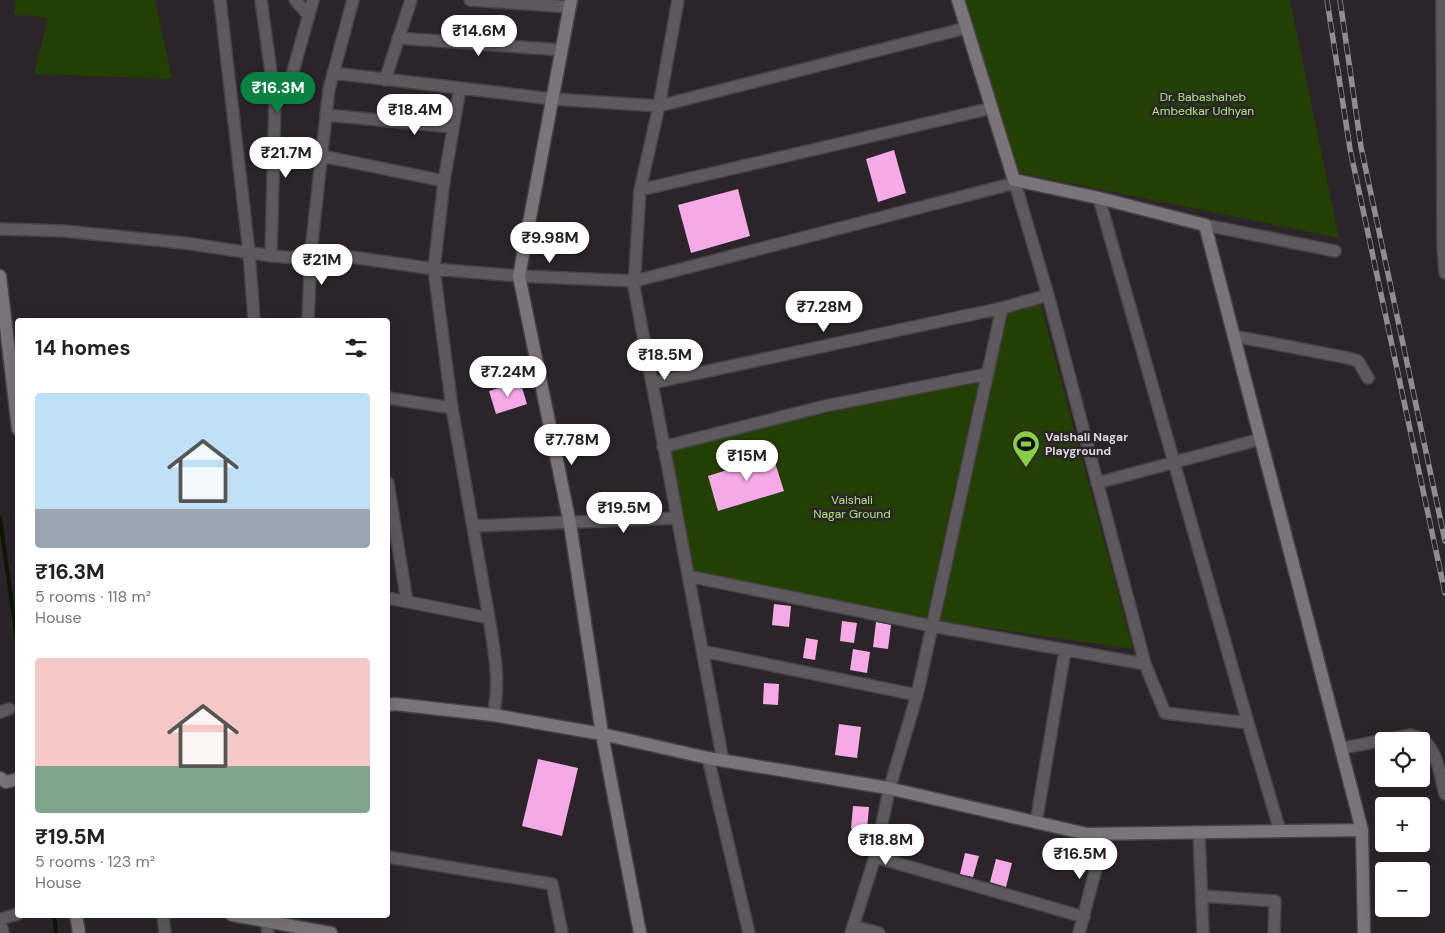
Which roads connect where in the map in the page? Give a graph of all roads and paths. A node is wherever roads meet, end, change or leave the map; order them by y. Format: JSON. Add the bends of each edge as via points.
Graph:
{"nodes":[{"id":1,"x":220,"y":0,"type":"edge"},
{"id":2,"x":260,"y":0,"type":"edge"},
{"id":3,"x":295,"y":0,"type":"edge"},
{"id":4,"x":313,"y":0,"type":"edge"},
{"id":5,"x":353,"y":0,"type":"edge"},
{"id":6,"x":411,"y":0,"type":"edge"},
{"id":7,"x":470,"y":0,"type":"edge"},
{"id":8,"x":678,"y":0,"type":"edge"},
{"id":9,"x":958,"y":0,"type":"edge"},
{"id":10,"x":1442,"y":0,"type":"edge"},
{"id":11,"x":570,"y":4,"type":"edge"},
{"id":12,"x":309,"y":16,"type":"junction"},
{"id":13,"x":966,"y":28,"type":"junction"},
{"id":14,"x":398,"y":38,"type":"junction"},
{"id":15,"x":562,"y":50,"type":"junction"},
{"id":16,"x":333,"y":73,"type":"junction"},
{"id":17,"x":385,"y":80,"type":"junction"},
{"id":18,"x":460,"y":89,"type":"junction"},
{"id":19,"x":553,"y":99,"type":"junction"},
{"id":20,"x":275,"y":102,"type":"junction"},
{"id":21,"x":658,"y":106,"type":"junction"},
{"id":22,"x":992,"y":108,"type":"junction"},
{"id":23,"x":326,"y":115,"type":"junction"},
{"id":24,"x":453,"y":127,"type":"junction"},
{"id":25,"x":322,"y":156,"type":"junction"},
{"id":26,"x":444,"y":181,"type":"junction"},
{"id":27,"x":1015,"y":181,"type":"junction"},
{"id":28,"x":1444,"y":183,"type":"edge"},
{"id":29,"x":640,"y":190,"type":"junction"},
{"id":30,"x":1099,"y":198,"type":"junction"},
{"id":31,"x":1205,"y":225,"type":"junction"},
{"id":32,"x":0,"y":229,"type":"edge"},
{"id":33,"x":1444,"y":246,"type":"edge"},
{"id":34,"x":1335,"y":251,"type":"dead end"},
{"id":35,"x":249,"y":252,"type":"junction"},
{"id":36,"x":311,"y":255,"type":"junction"},
{"id":37,"x":271,"y":256,"type":"junction"},
{"id":38,"x":434,"y":269,"type":"junction"},
{"id":39,"x":1445,"y":273,"type":"edge"},
{"id":40,"x":0,"y":276,"type":"edge"},
{"id":41,"x":519,"y":276,"type":"junction"},
{"id":42,"x":635,"y":281,"type":"junction"},
{"id":43,"x":1048,"y":296,"type":"junction"},
{"id":44,"x":1002,"y":308,"type":"junction"},
{"id":45,"x":254,"y":318,"type":"edge"},
{"id":46,"x":308,"y":318,"type":"edge"},
{"id":47,"x":1234,"y":336,"type":"junction"},
{"id":48,"x":987,"y":374,"type":"junction"},
{"id":49,"x":1368,"y":378,"type":"dead end"},
{"id":50,"x":652,"y":383,"type":"junction"},
{"id":51,"x":390,"y":398,"type":"edge"},
{"id":52,"x":15,"y":404,"type":"edge"},
{"id":53,"x":452,"y":408,"type":"junction"},
{"id":54,"x":1260,"y":439,"type":"junction"},
{"id":55,"x":663,"y":448,"type":"junction"},
{"id":56,"x":1174,"y":461,"type":"junction"},
{"id":57,"x":1097,"y":483,"type":"junction"},
{"id":58,"x":390,"y":496,"type":"edge"},
{"id":59,"x":677,"y":518,"type":"junction"},
{"id":60,"x":570,"y":524,"type":"junction"},
{"id":61,"x":473,"y":526,"type":"junction"},
{"id":62,"x":688,"y":576,"type":"junction"},
{"id":63,"x":390,"y":598,"type":"edge"},
{"id":64,"x":407,"y":602,"type":"junction"},
{"id":65,"x":489,"y":618,"type":"junction"},
{"id":66,"x":932,"y":626,"type":"junction"},
{"id":67,"x":1065,"y":650,"type":"junction"},
{"id":68,"x":702,"y":651,"type":"junction"},
{"id":69,"x":1145,"y":664,"type":"junction"},
{"id":70,"x":917,"y":695,"type":"junction"},
{"id":71,"x":390,"y":705,"type":"edge"},
{"id":72,"x":493,"y":715,"type":"junction"},
{"id":73,"x":1248,"y":722,"type":"junction"},
{"id":74,"x":602,"y":734,"type":"junction"},
{"id":75,"x":1343,"y":748,"type":"junction"},
{"id":76,"x":708,"y":758,"type":"junction"},
{"id":77,"x":723,"y":761,"type":"junction"},
{"id":78,"x":889,"y":790,"type":"junction"},
{"id":79,"x":1445,"y":794,"type":"edge"},
{"id":80,"x":1036,"y":823,"type":"junction"},
{"id":81,"x":1362,"y":830,"type":"junction"},
{"id":82,"x":1280,"y":831,"type":"junction"},
{"id":83,"x":1199,"y":832,"type":"junction"},
{"id":84,"x":1105,"y":834,"type":"junction"},
{"id":85,"x":390,"y":857,"type":"edge"},
{"id":86,"x":875,"y":857,"type":"junction"},
{"id":87,"x":1203,"y":896,"type":"junction"},
{"id":88,"x":15,"y":915,"type":"edge"},
{"id":89,"x":1084,"y":917,"type":"junction"},
{"id":90,"x":76,"y":918,"type":"edge"},
{"id":91,"x":163,"y":918,"type":"edge"},
{"id":92,"x":246,"y":918,"type":"edge"},
{"id":93,"x":0,"y":919,"type":"edge"},
{"id":94,"x":268,"y":923,"type":"edge"},
{"id":95,"x":852,"y":929,"type":"edge"},
{"id":96,"x":3,"y":933,"type":"edge"},
{"id":97,"x":78,"y":933,"type":"edge"},
{"id":98,"x":165,"y":933,"type":"edge"},
{"id":99,"x":331,"y":933,"type":"edge"},
{"id":100,"x":562,"y":933,"type":"edge"},
{"id":101,"x":640,"y":933,"type":"edge"},
{"id":102,"x":749,"y":933,"type":"edge"},
{"id":103,"x":879,"y":933,"type":"edge"},
{"id":104,"x":1080,"y":933,"type":"edge"},
{"id":105,"x":1203,"y":933,"type":"edge"},
{"id":106,"x":1274,"y":933,"type":"edge"},
{"id":107,"x":1364,"y":933,"type":"edge"}],
"edges":[{"from":1,"to":35,"type":"street"},
{"from":2,"to":20,"type":"street"},
{"from":3,"to":12,"type":"street"},
{"from":4,"to":12,"type":"street"},
{"from":5,"to":16,"type":"street"},
{"from":6,"to":14,"type":"street"},
{"from":7,"to":11,"type":"street"},
{"from":8,"to":21,"type":"street"},
{"from":9,"to":13,"type":"street"},
{"from":10,"to":28,"type":"street"},
{"from":11,"to":15,"type":"street"},
{"from":12,"to":20,"type":"street","via":[[290,82]]},
{"from":13,"to":21,"type":"street"},
{"from":13,"to":22,"type":"street"},
{"from":14,"to":15,"type":"street"},
{"from":14,"to":17,"type":"street"},
{"from":15,"to":19,"type":"street"},
{"from":16,"to":17,"type":"street"},
{"from":16,"to":23,"type":"street"},
{"from":17,"to":18,"type":"street"},
{"from":18,"to":19,"type":"street"},
{"from":18,"to":24,"type":"street"},
{"from":19,"to":21,"type":"street"},
{"from":19,"to":41,"type":"street"},
{"from":20,"to":37,"type":"street"},
{"from":21,"to":29,"type":"street"},
{"from":22,"to":27,"type":"street"},
{"from":22,"to":29,"type":"street"},
{"from":23,"to":24,"type":"street"},
{"from":23,"to":25,"type":"street"},
{"from":24,"to":26,"type":"street"},
{"from":25,"to":26,"type":"street"},
{"from":25,"to":36,"type":"street"},
{"from":26,"to":38,"type":"street"},
{"from":27,"to":30,"type":"street"},
{"from":27,"to":42,"type":"street"},
{"from":27,"to":43,"type":"street"},
{"from":28,"to":33,"type":"street"},
{"from":29,"to":42,"type":"street"},
{"from":30,"to":31,"type":"street"},
{"from":30,"to":56,"type":"street"},
{"from":31,"to":34,"type":"street"},
{"from":31,"to":47,"type":"street"},
{"from":32,"to":35,"type":"street","via":[[64,231]]},
{"from":33,"to":39,"type":"street"},
{"from":35,"to":37,"type":"street"},
{"from":35,"to":45,"type":"street"},
{"from":36,"to":37,"type":"street"},
{"from":36,"to":38,"type":"street"},
{"from":36,"to":46,"type":"street"},
{"from":38,"to":41,"type":"street"},
{"from":38,"to":53,"type":"street"},
{"from":40,"to":52,"type":"street"},
{"from":41,"to":42,"type":"street"},
{"from":41,"to":60,"type":"street"},
{"from":42,"to":50,"type":"street"},
{"from":43,"to":44,"type":"street"},
{"from":43,"to":57,"type":"street"},
{"from":44,"to":48,"type":"street"},
{"from":44,"to":50,"type":"street"},
{"from":47,"to":49,"type":"street","via":[[1358,361]]},
{"from":47,"to":54,"type":"street"},
{"from":48,"to":55,"type":"street","via":[[825,406]]},
{"from":48,"to":66,"type":"street"},
{"from":50,"to":55,"type":"street"},
{"from":51,"to":53,"type":"street"},
{"from":53,"to":61,"type":"street"},
{"from":54,"to":56,"type":"street"},
{"from":54,"to":75,"type":"street"},
{"from":55,"to":59,"type":"street"},
{"from":56,"to":57,"type":"street"},
{"from":56,"to":73,"type":"street"},
{"from":57,"to":69,"type":"street"},
{"from":58,"to":64,"type":"street"},
{"from":59,"to":60,"type":"street"},
{"from":59,"to":62,"type":"street"},
{"from":60,"to":61,"type":"street"},
{"from":60,"to":74,"type":"street"},
{"from":61,"to":65,"type":"street"},
{"from":62,"to":66,"type":"street"},
{"from":62,"to":68,"type":"street"},
{"from":63,"to":64,"type":"street"},
{"from":64,"to":65,"type":"street"},
{"from":65,"to":72,"type":"street","via":[[496,658],[497,698]]},
{"from":66,"to":67,"type":"street"},
{"from":66,"to":70,"type":"street"},
{"from":67,"to":69,"type":"street"},
{"from":67,"to":80,"type":"street"},
{"from":68,"to":70,"type":"street"},
{"from":68,"to":77,"type":"street"},
{"from":69,"to":73,"type":"street","via":[[1165,713]]},
{"from":70,"to":78,"type":"street"},
{"from":71,"to":72,"type":"street"},
{"from":72,"to":74,"type":"street"},
{"from":73,"to":82,"type":"street"},
{"from":74,"to":76,"type":"street"},
{"from":74,"to":101,"type":"street"},
{"from":75,"to":79,"type":"street","via":[[1410,735],[1421,737],[1429,744],[1435,757]]},
{"from":75,"to":81,"type":"street"},
{"from":76,"to":77,"type":"street"},
{"from":76,"to":102,"type":"street"},
{"from":77,"to":78,"type":"street"},
{"from":78,"to":80,"type":"street"},
{"from":78,"to":86,"type":"street"},
{"from":80,"to":84,"type":"street","via":[[1087,834]]},
{"from":81,"to":82,"type":"street"},
{"from":81,"to":107,"type":"street"},
{"from":82,"to":83,"type":"street"},
{"from":83,"to":84,"type":"street"},
{"from":83,"to":87,"type":"street"},
{"from":84,"to":89,"type":"street"},
{"from":85,"to":100,"type":"street","via":[[552,884]]},
{"from":86,"to":89,"type":"street"},
{"from":86,"to":95,"type":"street"},
{"from":87,"to":105,"type":"street"},
{"from":87,"to":106,"type":"street","via":[[1275,901]]},
{"from":88,"to":93,"type":"street"},
{"from":89,"to":104,"type":"street"},
{"from":90,"to":97,"type":"street"},
{"from":91,"to":98,"type":"street"},
{"from":92,"to":94,"type":"street"},
{"from":93,"to":96,"type":"street"},
{"from":94,"to":99,"type":"street"},
{"from":95,"to":103,"type":"street"}]}
